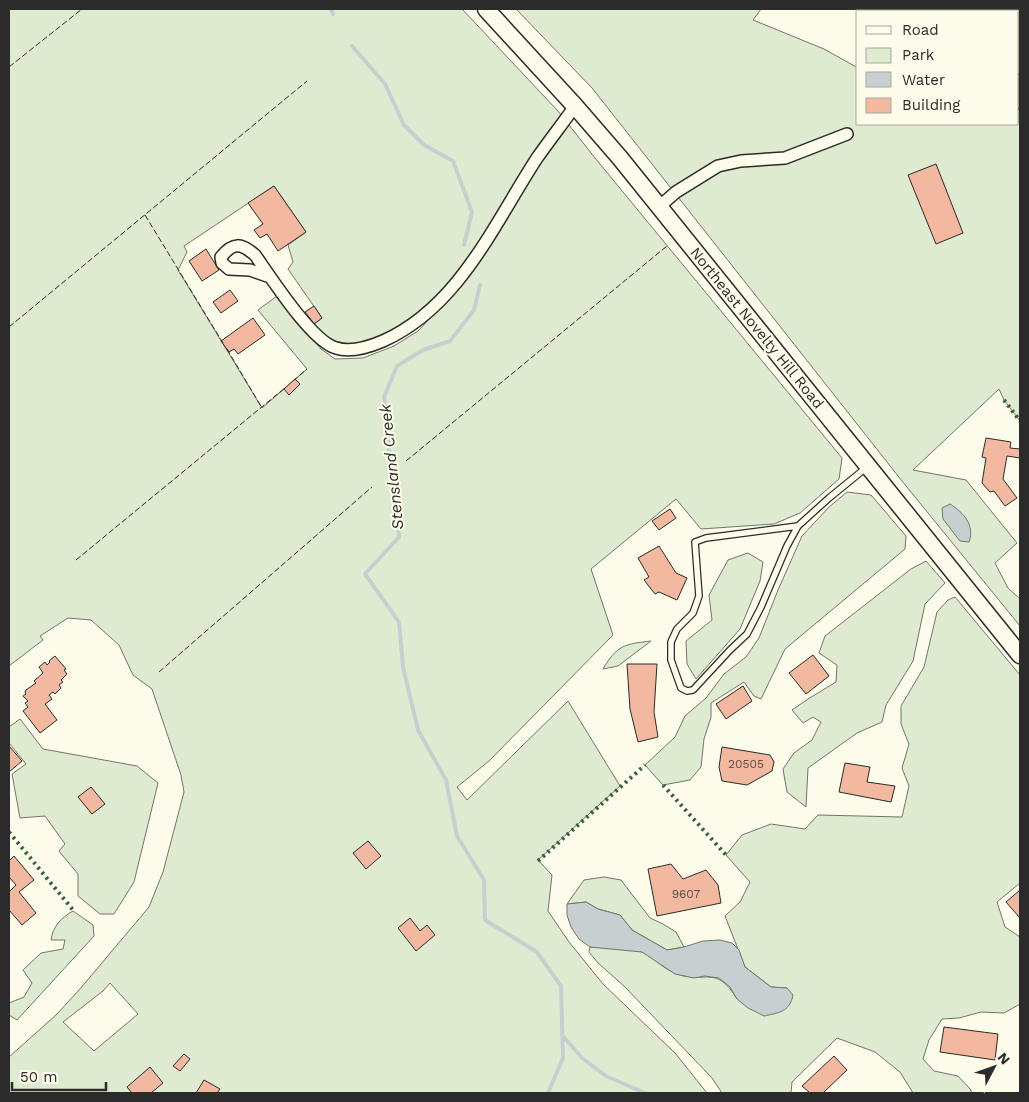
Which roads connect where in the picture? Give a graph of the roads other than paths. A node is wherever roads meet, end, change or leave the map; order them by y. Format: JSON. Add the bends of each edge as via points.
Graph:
{"nodes":[{"id":1,"x":486,"y":9,"type":"edge"},
{"id":2,"x":575,"y":106,"type":"junction"},
{"id":3,"x":847,"y":134,"type":"dead end"},
{"id":4,"x":660,"y":206,"type":"junction"},
{"id":5,"x":270,"y":277,"type":"dead end"},
{"id":6,"x":868,"y":466,"type":"junction"},
{"id":7,"x":798,"y":526,"type":"junction"},
{"id":8,"x":1020,"y":655,"type":"edge"}],
"edges":[{"from":1,"to":2,"type":"main road","name":"Northeast Novelty Hill Road"},
{"from":2,"to":4,"type":"main road","name":"Northeast Novelty Hill Road"},
{"from":2,"to":5,"type":"street","via":[[538,158],[470,267],[427,313],[400,334],[370,347],[334,348],[311,330]]},
{"from":3,"to":4,"type":"street","via":[[785,158],[718,166]]},
{"from":4,"to":6,"type":"main road","name":"Northeast Novelty Hill Road"},
{"from":6,"to":7,"type":"lane"},
{"from":6,"to":8,"type":"main road","name":"Northeast Novelty Hill Road"},
{"from":7,"to":7,"type":"lane","via":[[695,542],[699,596],[693,612],[670,642],[671,660],[681,688],[693,690],[747,634]]}]}
